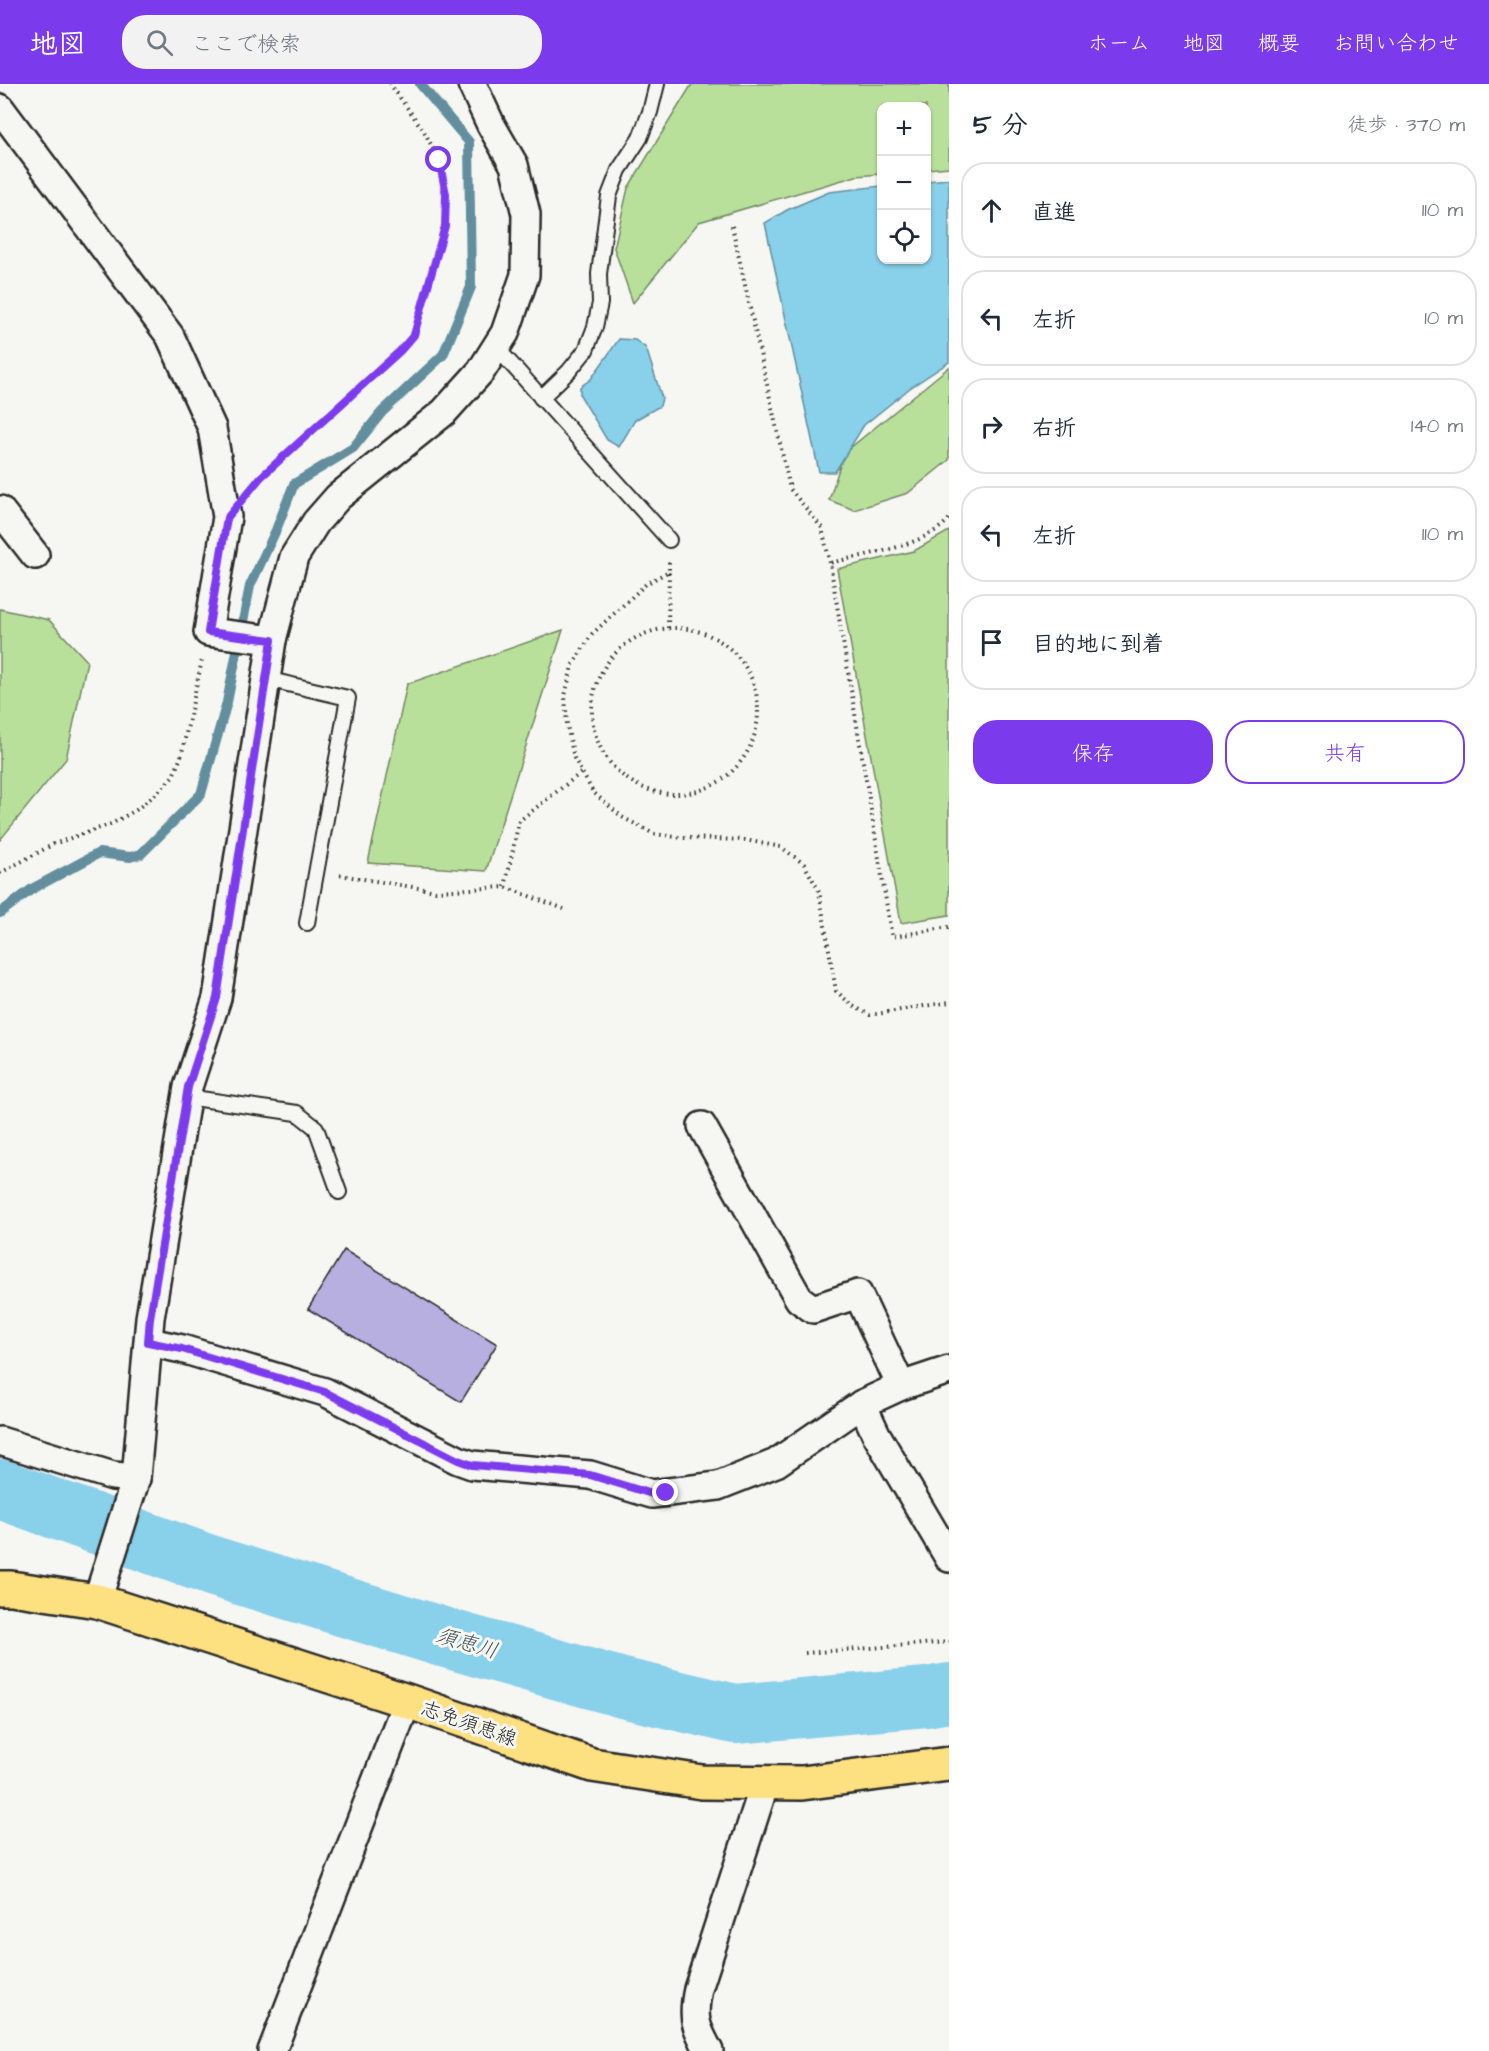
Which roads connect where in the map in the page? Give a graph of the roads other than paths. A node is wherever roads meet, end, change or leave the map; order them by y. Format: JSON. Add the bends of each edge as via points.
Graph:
{"nodes":[{"id":1,"x":472,"y":84,"type":"edge"},
{"id":2,"x":657,"y":84,"type":"edge"},
{"id":3,"x":0,"y":108,"type":"edge"},
{"id":4,"x":496,"y":347,"type":"junction"},
{"id":5,"x":542,"y":398,"type":"junction"},
{"id":6,"x":0,"y":510,"type":"edge"},
{"id":7,"x":669,"y":540,"type":"road end"},
{"id":8,"x":35,"y":555,"type":"dead end"},
{"id":9,"x":272,"y":640,"type":"junction"},
{"id":10,"x":266,"y":680,"type":"junction"},
{"id":11,"x":307,"y":923,"type":"dead end"},
{"id":12,"x":187,"y":1097,"type":"junction"},
{"id":13,"x":702,"y":1125,"type":"dead end"},
{"id":14,"x":339,"y":1192,"type":"dead end"},
{"id":15,"x":148,"y":1342,"type":"junction"},
{"id":16,"x":949,"y":1370,"type":"edge"},
{"id":17,"x":901,"y":1386,"type":"junction"},
{"id":18,"x":862,"y":1404,"type":"junction"},
{"id":19,"x":0,"y":1440,"type":"edge"},
{"id":20,"x":136,"y":1478,"type":"junction"},
{"id":21,"x":949,"y":1558,"type":"edge"},
{"id":22,"x":0,"y":1588,"type":"edge"},
{"id":23,"x":96,"y":1601,"type":"junction"},
{"id":24,"x":407,"y":1701,"type":"junction"},
{"id":25,"x":949,"y":1764,"type":"edge"},
{"id":26,"x":765,"y":1783,"type":"junction"},
{"id":27,"x":272,"y":2051,"type":"edge"},
{"id":28,"x":709,"y":2051,"type":"edge"}],
"edges":[{"from":1,"to":4,"type":"street","via":[[514,165],[526,214],[525,275],[505,333]]},
{"from":2,"to":5,"type":"lane","via":[[640,138],[609,196],[595,327],[586,351]]},
{"from":3,"to":9,"type":"street","via":[[170,336],[212,428],[227,518],[208,632]]},
{"from":4,"to":5,"type":"lane"},
{"from":4,"to":9,"type":"street","via":[[444,411],[338,497],[316,522],[294,557]]},
{"from":5,"to":7,"type":"lane"},
{"from":6,"to":8,"type":"street"},
{"from":9,"to":10,"type":"street"},
{"from":10,"to":11,"type":"lane","via":[[348,698]]},
{"from":10,"to":12,"type":"street","via":[[217,998]]},
{"from":12,"to":14,"type":"lane","via":[[297,1113],[316,1128]]},
{"from":12,"to":15,"type":"street"},
{"from":13,"to":17,"type":"street","via":[[799,1299],[813,1309],[858,1294]]},
{"from":15,"to":18,"type":"street","via":[[325,1392],[472,1465],[590,1475],[652,1494],[718,1486],[776,1463]]},
{"from":15,"to":20,"type":"street"},
{"from":16,"to":17,"type":"street"},
{"from":17,"to":18,"type":"street"},
{"from":18,"to":21,"type":"street"},
{"from":19,"to":20,"type":"street","via":[[113,1476]]},
{"from":20,"to":23,"type":"street"},
{"from":22,"to":23,"type":"main road","name":"志免須恵線"},
{"from":23,"to":24,"type":"main road","name":"志免須恵線"},
{"from":24,"to":26,"type":"main road","name":"志免須恵線","via":[[592,1765],[702,1782]]},
{"from":24,"to":27,"type":"street"},
{"from":25,"to":26,"type":"main road","name":"志免須恵線","via":[[802,1783]]},
{"from":26,"to":28,"type":"street","via":[[693,2010]]}]}
